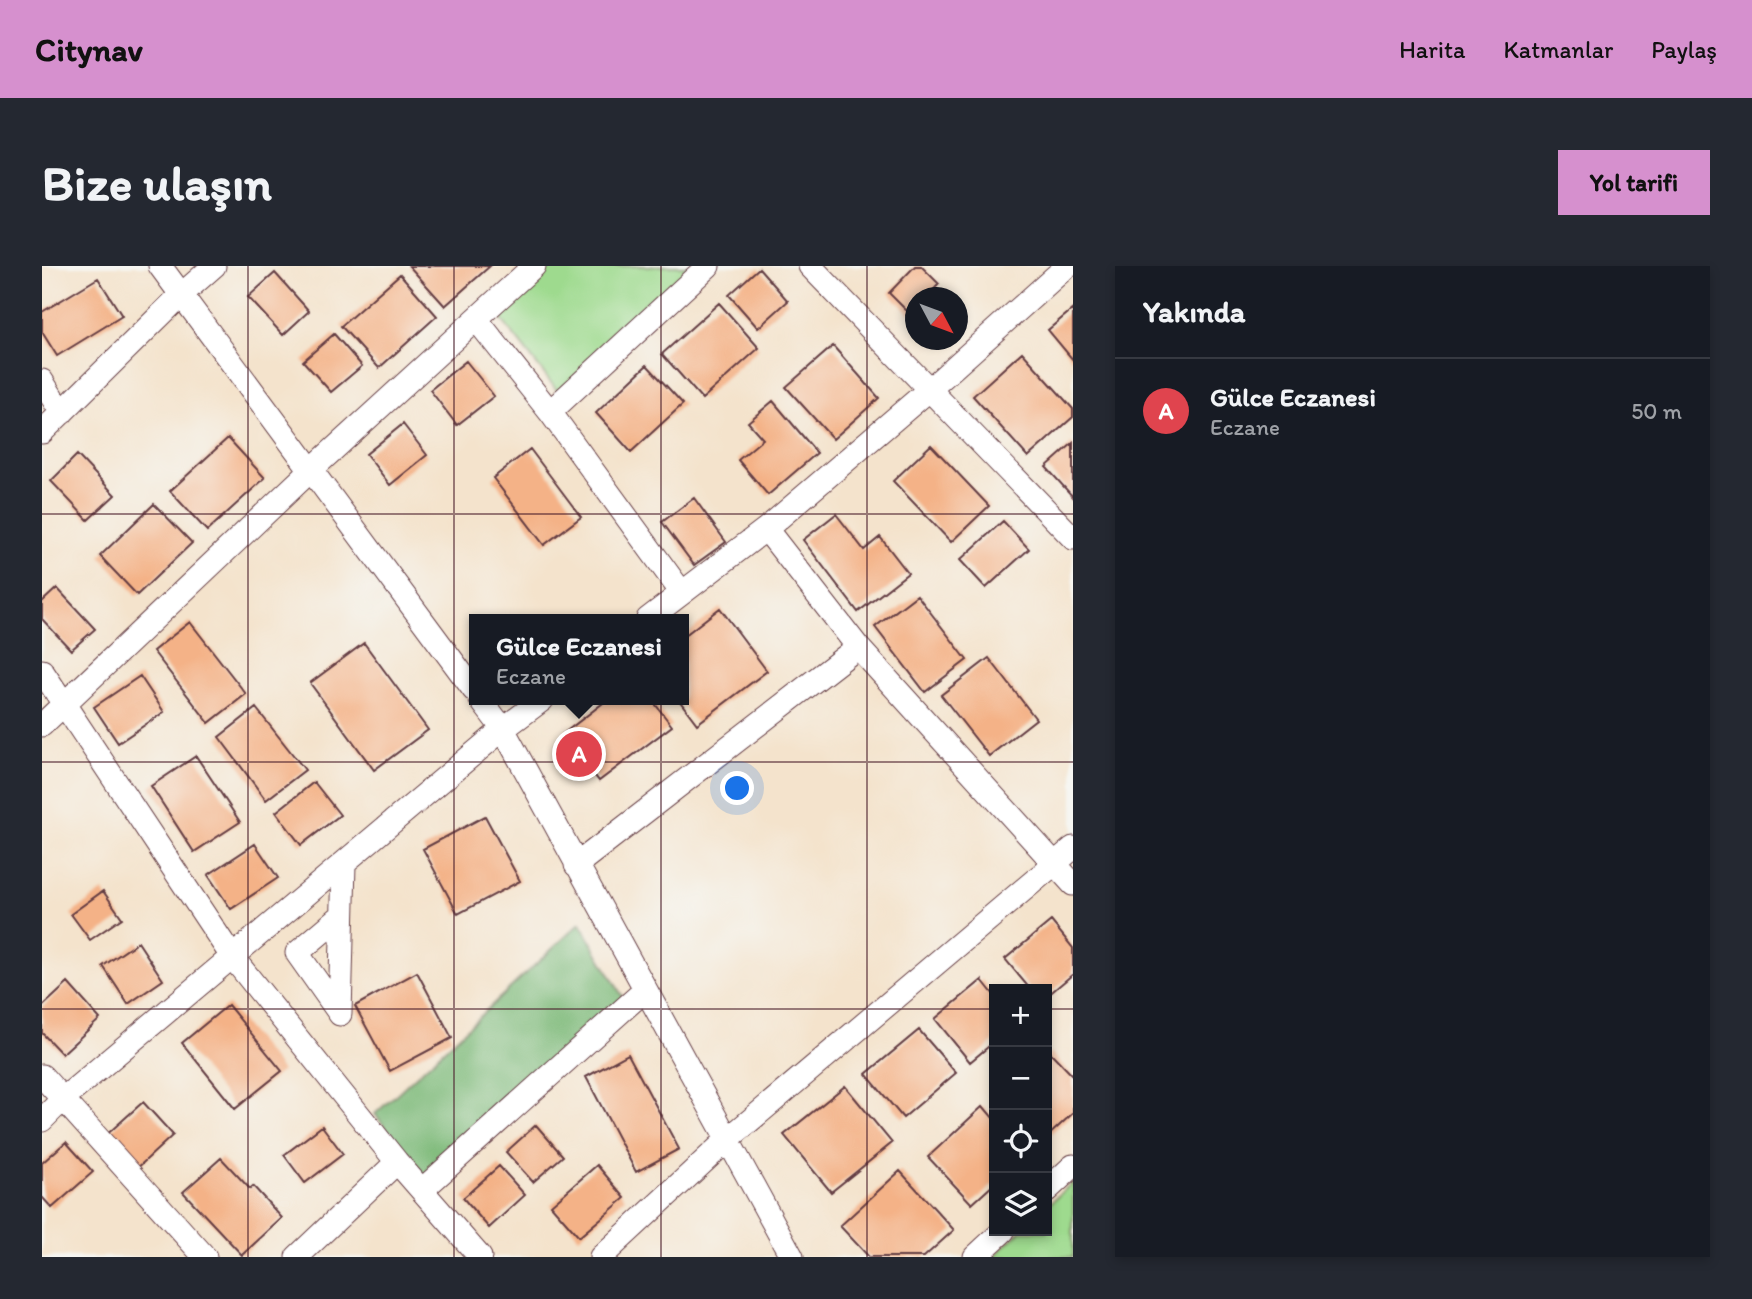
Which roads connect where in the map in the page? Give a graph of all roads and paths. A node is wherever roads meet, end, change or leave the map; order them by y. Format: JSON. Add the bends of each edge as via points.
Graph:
{"nodes":[{"id":1,"x":160,"y":266,"type":"edge"},
{"id":2,"x":214,"y":266,"type":"edge"},
{"id":3,"x":534,"y":266,"type":"edge"},
{"id":4,"x":708,"y":266,"type":"edge"},
{"id":5,"x":810,"y":266,"type":"edge"},
{"id":6,"x":1067,"y":266,"type":"edge"},
{"id":7,"x":180,"y":296,"type":"junction"},
{"id":8,"x":476,"y":319,"type":"junction"},
{"id":9,"x":42,"y":381,"type":"edge"},
{"id":10,"x":931,"y":388,"type":"junction"},
{"id":11,"x":550,"y":412,"type":"junction"},
{"id":12,"x":62,"y":413,"type":"junction"},
{"id":13,"x":42,"y":432,"type":"edge"},
{"id":14,"x":311,"y":470,"type":"junction"},
{"id":15,"x":766,"y":529,"type":"junction"},
{"id":16,"x":1073,"y":538,"type":"edge"},
{"id":17,"x":682,"y":593,"type":"junction"},
{"id":18,"x":655,"y":614,"type":"edge"},
{"id":19,"x":858,"y":647,"type":"junction"},
{"id":20,"x":42,"y":671,"type":"edge"},
{"id":21,"x":469,"y":683,"type":"edge"},
{"id":22,"x":65,"y":704,"type":"junction"},
{"id":23,"x":485,"y":705,"type":"edge"},
{"id":24,"x":535,"y":705,"type":"edge"},
{"id":25,"x":42,"y":725,"type":"edge"},
{"id":26,"x":503,"y":729,"type":"junction"},
{"id":27,"x":1073,"y":848,"type":"edge"},
{"id":28,"x":344,"y":864,"type":"junction"},
{"id":29,"x":576,"y":864,"type":"junction"},
{"id":30,"x":1055,"y":864,"type":"junction"},
{"id":31,"x":1073,"y":884,"type":"edge"},
{"id":32,"x":342,"y":915,"type":"dead end"},
{"id":33,"x":233,"y":958,"type":"junction"},
{"id":34,"x":645,"y":990,"type":"junction"},
{"id":35,"x":42,"y":1076,"type":"edge"},
{"id":36,"x":63,"y":1100,"type":"junction"},
{"id":37,"x":42,"y":1120,"type":"edge"},
{"id":38,"x":727,"y":1140,"type":"junction"},
{"id":39,"x":397,"y":1162,"type":"junction"},
{"id":40,"x":1073,"y":1166,"type":"edge"},
{"id":41,"x":1052,"y":1185,"type":"edge"},
{"id":42,"x":422,"y":1190,"type":"junction"},
{"id":43,"x":998,"y":1236,"type":"edge"},
{"id":44,"x":205,"y":1257,"type":"edge"},
{"id":45,"x":297,"y":1257,"type":"edge"},
{"id":46,"x":480,"y":1257,"type":"edge"},
{"id":47,"x":601,"y":1257,"type":"edge"},
{"id":48,"x":792,"y":1257,"type":"edge"},
{"id":49,"x":975,"y":1257,"type":"edge"}],
"edges":[{"from":1,"to":7,"type":"street"},
{"from":2,"to":7,"type":"street"},
{"from":3,"to":8,"type":"street"},
{"from":4,"to":11,"type":"street"},
{"from":5,"to":10,"type":"street"},
{"from":6,"to":10,"type":"street"},
{"from":7,"to":12,"type":"street"},
{"from":7,"to":14,"type":"street"},
{"from":8,"to":11,"type":"street"},
{"from":8,"to":14,"type":"street"},
{"from":9,"to":12,"type":"street"},
{"from":10,"to":15,"type":"street"},
{"from":10,"to":16,"type":"street"},
{"from":11,"to":17,"type":"street"},
{"from":12,"to":13,"type":"street"},
{"from":14,"to":21,"type":"street"},
{"from":14,"to":22,"type":"street"},
{"from":15,"to":17,"type":"street"},
{"from":15,"to":19,"type":"street"},
{"from":17,"to":18,"type":"street"},
{"from":19,"to":29,"type":"street"},
{"from":19,"to":30,"type":"street"},
{"from":20,"to":22,"type":"street"},
{"from":22,"to":25,"type":"street"},
{"from":22,"to":33,"type":"street"},
{"from":23,"to":26,"type":"street"},
{"from":24,"to":26,"type":"street"},
{"from":26,"to":28,"type":"street"},
{"from":26,"to":29,"type":"street"},
{"from":27,"to":30,"type":"street"},
{"from":28,"to":32,"type":"street"},
{"from":28,"to":33,"type":"street"},
{"from":29,"to":34,"type":"street"},
{"from":30,"to":31,"type":"street"},
{"from":30,"to":38,"type":"street"},
{"from":33,"to":36,"type":"street"},
{"from":33,"to":39,"type":"street"},
{"from":34,"to":38,"type":"street"},
{"from":34,"to":42,"type":"street"},
{"from":35,"to":36,"type":"street"},
{"from":36,"to":37,"type":"street"},
{"from":36,"to":44,"type":"street"},
{"from":38,"to":47,"type":"street"},
{"from":38,"to":48,"type":"street"},
{"from":39,"to":42,"type":"street"},
{"from":39,"to":45,"type":"street"},
{"from":40,"to":41,"type":"street"},
{"from":42,"to":46,"type":"street"},
{"from":43,"to":49,"type":"street"}]}
